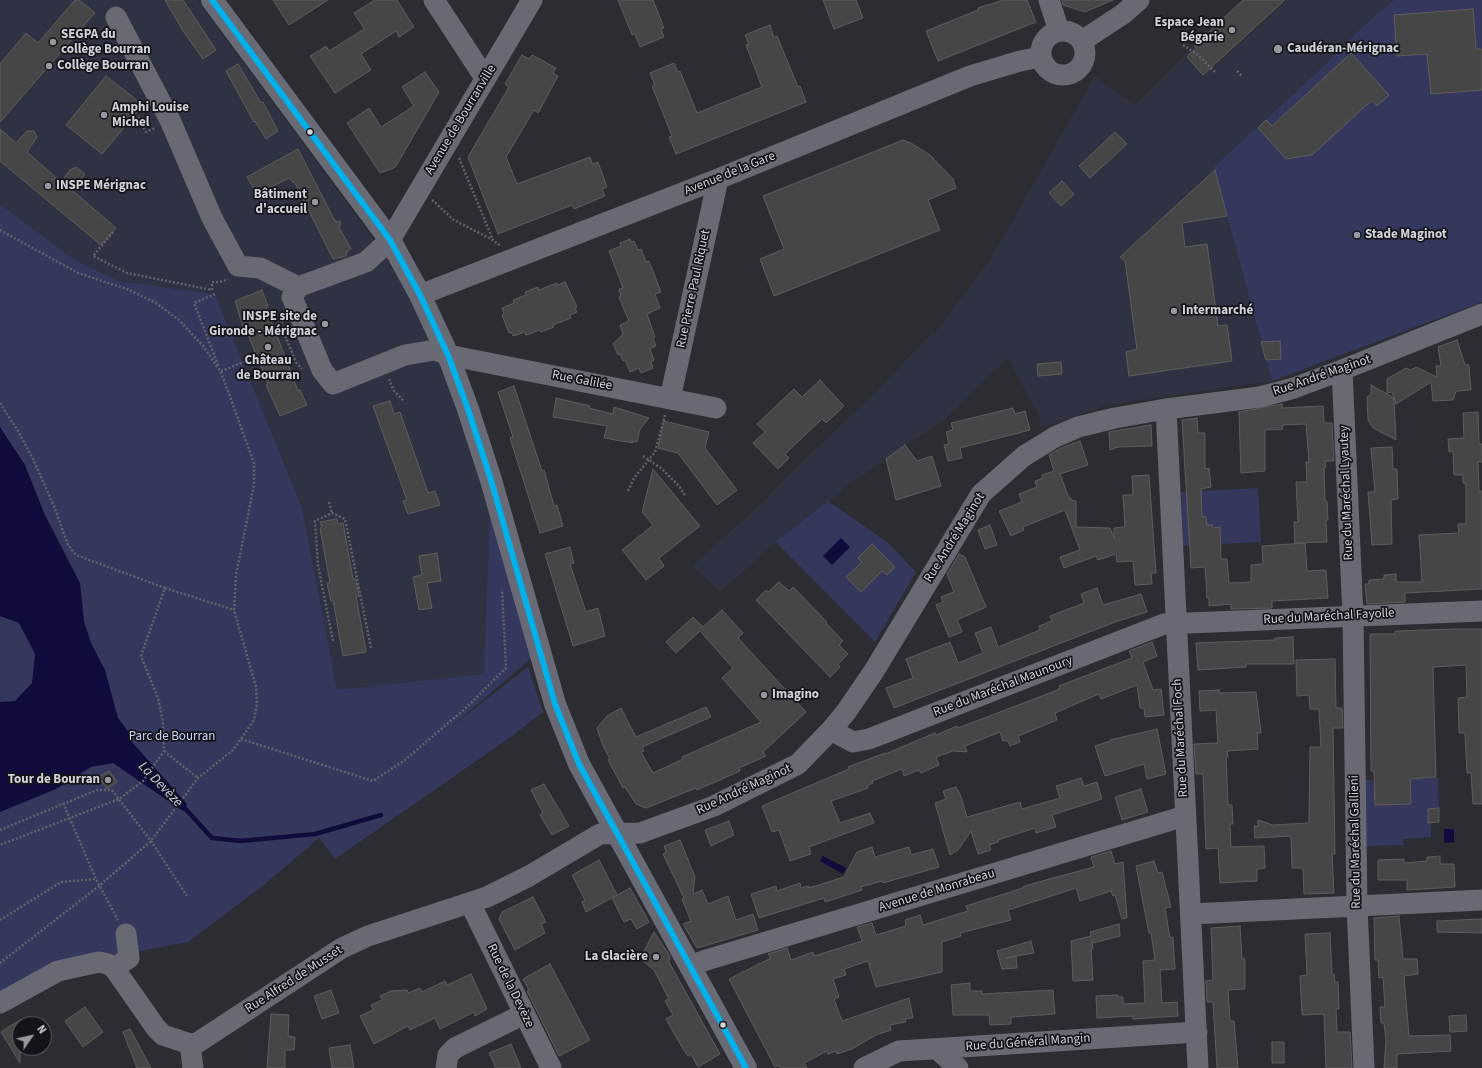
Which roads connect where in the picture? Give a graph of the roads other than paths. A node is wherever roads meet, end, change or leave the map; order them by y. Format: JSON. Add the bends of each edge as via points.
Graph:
{"nodes":[{"id":1,"x":212,"y":0,"type":"edge"},
{"id":2,"x":434,"y":0,"type":"edge"},
{"id":3,"x":532,"y":0,"type":"edge"},
{"id":4,"x":1049,"y":0,"type":"edge"},
{"id":5,"x":1139,"y":0,"type":"edge"},
{"id":6,"x":116,"y":16,"type":"dead end"},
{"id":7,"x":1059,"y":30,"type":"junction"},
{"id":8,"x":1082,"y":41,"type":"junction"},
{"id":9,"x":1041,"y":57,"type":"junction"},
{"id":10,"x":486,"y":78,"type":"junction"},
{"id":11,"x":718,"y":179,"type":"junction"},
{"id":12,"x":390,"y":240,"type":"junction"},
{"id":13,"x":298,"y":287,"type":"junction"},
{"id":14,"x":420,"y":295,"type":"junction"},
{"id":15,"x":1482,"y":314,"type":"edge"},
{"id":16,"x":448,"y":355,"type":"junction"},
{"id":17,"x":1342,"y":370,"type":"junction"},
{"id":18,"x":670,"y":399,"type":"junction"},
{"id":19,"x":716,"y":408,"type":"dead end"},
{"id":20,"x":1166,"y":409,"type":"junction"},
{"id":21,"x":1482,"y":611,"type":"edge"},
{"id":22,"x":1352,"y":616,"type":"junction"},
{"id":23,"x":1176,"y":624,"type":"junction"},
{"id":24,"x":831,"y":730,"type":"junction"},
{"id":25,"x":1185,"y":816,"type":"junction"},
{"id":26,"x":617,"y":834,"type":"junction"},
{"id":27,"x":1482,"y":900,"type":"edge"},
{"id":28,"x":470,"y":903,"type":"junction"},
{"id":29,"x":1357,"y":906,"type":"junction"},
{"id":30,"x":1191,"y":914,"type":"junction"},
{"id":31,"x":126,"y":934,"type":"road end"},
{"id":32,"x":690,"y":966,"type":"junction"},
{"id":33,"x":114,"y":968,"type":"junction"},
{"id":34,"x":0,"y":1002,"type":"edge"},
{"id":35,"x":524,"y":1014,"type":"junction"},
{"id":36,"x":1197,"y":1032,"type":"junction"},
{"id":37,"x":190,"y":1044,"type":"junction"},
{"id":38,"x":937,"y":1049,"type":"junction"},
{"id":39,"x":193,"y":1068,"type":"edge"},
{"id":40,"x":446,"y":1068,"type":"edge"},
{"id":41,"x":551,"y":1068,"type":"edge"},
{"id":42,"x":746,"y":1068,"type":"edge"},
{"id":43,"x":864,"y":1068,"type":"edge"},
{"id":44,"x":958,"y":1068,"type":"edge"},
{"id":45,"x":1198,"y":1068,"type":"edge"},
{"id":46,"x":1364,"y":1068,"type":"edge"}],
"edges":[{"from":1,"to":12,"type":"main road"},
{"from":2,"to":10,"type":"street"},
{"from":3,"to":10,"type":"street","name":"Avenue de Bourranville"},
{"from":4,"to":7,"type":"street"},
{"from":5,"to":8,"type":"street"},
{"from":6,"to":13,"type":"street","via":[[170,120],[212,218],[238,266],[260,268]]},
{"from":7,"to":8,"type":"street","via":[[1075,34]]},
{"from":7,"to":9,"type":"street","via":[[1044,40]]},
{"from":8,"to":9,"type":"street","via":[[1084,62],[1074,72],[1053,74]]},
{"from":9,"to":11,"type":"street","name":"Avenue de la Gare","via":[[1006,64],[970,76]]},
{"from":10,"to":12,"type":"street","name":"Avenue de Bourranville"},
{"from":11,"to":14,"type":"street","name":"Avenue de la Gare"},
{"from":11,"to":18,"type":"street","name":"Rue Pierre Paul Riquet"},
{"from":12,"to":13,"type":"street","name":"Avenue de Bourranville","via":[[366,262]]},
{"from":12,"to":14,"type":"main road"},
{"from":13,"to":16,"type":"street","name":"Rue Galilée","via":[[292,297],[322,370],[333,384],[405,355],[435,350]]},
{"from":14,"to":16,"type":"main road"},
{"from":15,"to":17,"type":"street","name":"Rue André Maginot"},
{"from":16,"to":18,"type":"street","name":"Rue Galilée"},
{"from":16,"to":26,"type":"main road","via":[[491,480],[537,646],[558,710],[579,764]]},
{"from":17,"to":20,"type":"street","name":"Rue André Maginot","via":[[1294,388],[1260,397]]},
{"from":17,"to":22,"type":"street","name":"Rue du Maréchal Lyautey"},
{"from":18,"to":19,"type":"street","name":"Rue Galilée"},
{"from":20,"to":23,"type":"street","name":"Rue du Maréchal Foch"},
{"from":20,"to":24,"type":"street","name":"Rue André Maginot","via":[[1086,425],[1055,437],[1024,456],[981,494],[874,671]]},
{"from":21,"to":22,"type":"street","name":"Rue du Maréchal Fayolle"},
{"from":22,"to":23,"type":"street","name":"Rue du Maréchal Fayolle"},
{"from":22,"to":29,"type":"street","name":"Rue du Maréchal Gallieni"},
{"from":23,"to":24,"type":"street","name":"Rue du Maréchal Maunoury","via":[[1164,624],[869,739],[853,742]]},
{"from":23,"to":25,"type":"street","name":"Rue du Maréchal Foch"},
{"from":24,"to":26,"type":"street","name":"Rue André Maginot","via":[[798,764],[714,806],[640,833]]},
{"from":25,"to":30,"type":"street","name":"Rue du Maréchal Foch"},
{"from":25,"to":32,"type":"street","name":"Avenue de Monrabeau"},
{"from":26,"to":28,"type":"street","name":"Rue Alfred de Musset","via":[[600,834],[529,876]]},
{"from":26,"to":32,"type":"main road"},
{"from":27,"to":29,"type":"street"},
{"from":28,"to":35,"type":"street","name":"Rue de la Devèze"},
{"from":28,"to":37,"type":"street","name":"Rue Alfred de Musset","via":[[368,936],[342,948],[202,1039]]},
{"from":29,"to":30,"type":"street"},
{"from":29,"to":46,"type":"street","name":"Rue du Maréchal Gallieni"},
{"from":30,"to":36,"type":"street","name":"Rue du Maréchal Foch"},
{"from":31,"to":33,"type":"street","via":[[129,958]]},
{"from":32,"to":42,"type":"main road"},
{"from":33,"to":34,"type":"street","via":[[99,962],[58,971]]},
{"from":33,"to":37,"type":"street","via":[[163,1035]]},
{"from":35,"to":40,"type":"street","via":[[455,1048],[448,1055]]},
{"from":35,"to":41,"type":"street","name":"Rue de la Devèze"},
{"from":36,"to":38,"type":"street","name":"Rue du Général Mangin"},
{"from":36,"to":45,"type":"street","name":"Rue du Maréchal Foch"},
{"from":37,"to":39,"type":"street"},
{"from":38,"to":43,"type":"street","name":"Rue du Général Mangin","via":[[899,1051]]},
{"from":38,"to":44,"type":"street"}]}
